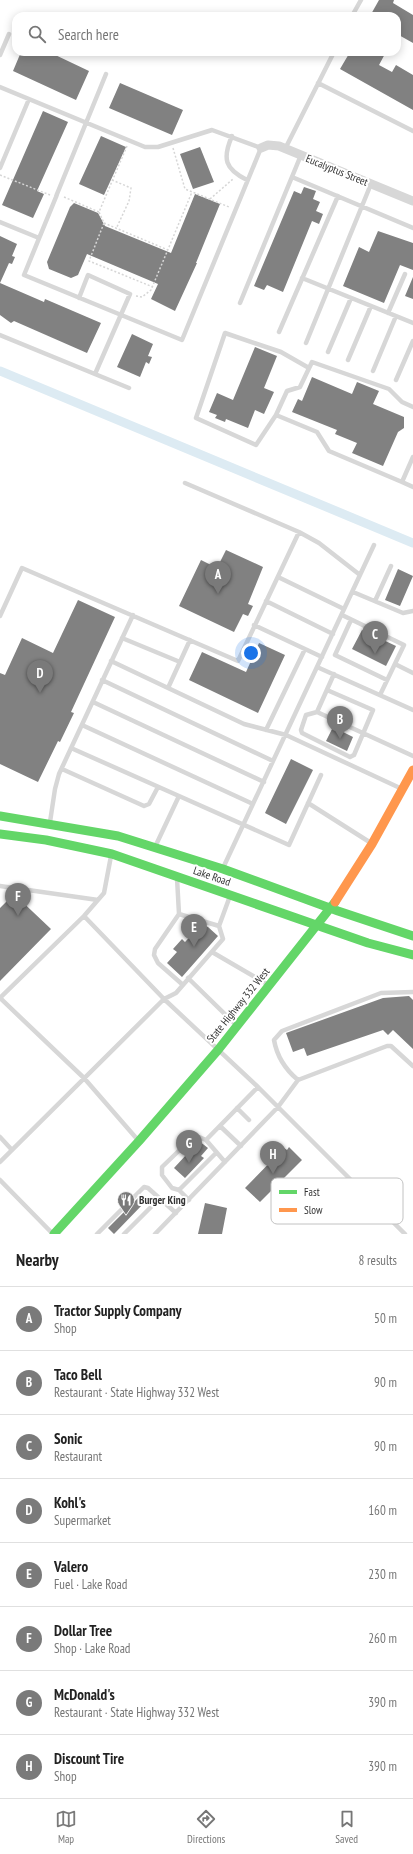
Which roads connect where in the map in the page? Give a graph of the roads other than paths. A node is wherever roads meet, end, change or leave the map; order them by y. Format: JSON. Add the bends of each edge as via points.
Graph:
{"nodes":[{"id":1,"x":360,"y":0,"type":"edge"},
{"id":2,"x":354,"y":12,"type":"edge"},
{"id":3,"x":9,"y":34,"type":"dead end"},
{"id":4,"x":0,"y":55,"type":"edge"},
{"id":5,"x":332,"y":56,"type":"edge"},
{"id":6,"x":106,"y":74,"type":"dead end"},
{"id":7,"x":318,"y":83,"type":"junction"},
{"id":8,"x":0,"y":87,"type":"edge"},
{"id":9,"x":29,"y":99,"type":"junction"},
{"id":10,"x":86,"y":123,"type":"junction"},
{"id":11,"x":413,"y":131,"type":"edge"},
{"id":12,"x":232,"y":136,"type":"junction"},
{"id":13,"x":261,"y":148,"type":"junction"},
{"id":14,"x":285,"y":149,"type":"junction"},
{"id":15,"x":301,"y":155,"type":"junction"},
{"id":16,"x":0,"y":168,"type":"edge"},
{"id":17,"x":292,"y":177,"type":"junction"},
{"id":18,"x":247,"y":180,"type":"junction"},
{"id":19,"x":371,"y":184,"type":"junction"},
{"id":20,"x":338,"y":196,"type":"junction"},
{"id":21,"x":413,"y":201,"type":"edge"},
{"id":22,"x":362,"y":206,"type":"junction"},
{"id":23,"x":0,"y":222,"type":"edge"},
{"id":24,"x":413,"y":228,"type":"edge"},
{"id":25,"x":39,"y":238,"type":"junction"},
{"id":26,"x":405,"y":274,"type":"dead end"},
{"id":27,"x":302,"y":278,"type":"junction"},
{"id":28,"x":329,"y":289,"type":"junction"},
{"id":29,"x":79,"y":298,"type":"junction"},
{"id":30,"x":351,"y":298,"type":"junction"},
{"id":31,"x":240,"y":303,"type":"dead end"},
{"id":32,"x":371,"y":306,"type":"junction"},
{"id":33,"x":388,"y":313,"type":"junction"},
{"id":34,"x":120,"y":315,"type":"junction"},
{"id":35,"x":396,"y":316,"type":"junction"},
{"id":36,"x":413,"y":323,"type":"edge"},
{"id":37,"x":279,"y":332,"type":"dead end"},
{"id":38,"x":0,"y":335,"type":"edge"},
{"id":39,"x":413,"y":340,"type":"edge"},
{"id":40,"x":306,"y":343,"type":"dead end"},
{"id":41,"x":328,"y":352,"type":"dead end"},
{"id":42,"x":348,"y":360,"type":"dead end"},
{"id":43,"x":309,"y":368,"type":"junction"},
{"id":44,"x":373,"y":371,"type":"dead end"},
{"id":45,"x":95,"y":374,"type":"junction"},
{"id":46,"x":396,"y":380,"type":"dead end"},
{"id":47,"x":129,"y":388,"type":"dead end"},
{"id":48,"x":413,"y":407,"type":"edge"},
{"id":49,"x":276,"y":415,"type":"junction"},
{"id":50,"x":413,"y":456,"type":"edge"},
{"id":51,"x":402,"y":482,"type":"junction"},
{"id":52,"x":185,"y":483,"type":"dead end"},
{"id":53,"x":413,"y":486,"type":"edge"},
{"id":54,"x":299,"y":532,"type":"junction"},
{"id":55,"x":374,"y":545,"type":"dead end"},
{"id":56,"x":391,"y":566,"type":"dead end"},
{"id":57,"x":360,"y":575,"type":"junction"},
{"id":58,"x":278,"y":577,"type":"junction"},
{"id":59,"x":353,"y":592,"type":"junction"},
{"id":60,"x":266,"y":601,"type":"junction"},
{"id":61,"x":375,"y":601,"type":"junction"},
{"id":62,"x":344,"y":609,"type":"junction"},
{"id":63,"x":413,"y":611,"type":"edge"},
{"id":64,"x":133,"y":615,"type":"junction"},
{"id":65,"x":342,"y":615,"type":"junction"},
{"id":66,"x":0,"y":616,"type":"edge"},
{"id":67,"x":351,"y":620,"type":"junction"},
{"id":68,"x":254,"y":625,"type":"junction"},
{"id":69,"x":333,"y":634,"type":"junction"},
{"id":70,"x":122,"y":638,"type":"junction"},
{"id":71,"x":190,"y":640,"type":"junction"},
{"id":72,"x":305,"y":649,"type":"junction"},
{"id":73,"x":322,"y":657,"type":"junction"},
{"id":74,"x":111,"y":661,"type":"junction"},
{"id":75,"x":180,"y":662,"type":"junction"},
{"id":76,"x":394,"y":664,"type":"junction"},
{"id":77,"x":317,"y":667,"type":"junction"},
{"id":78,"x":413,"y":673,"type":"edge"},
{"id":79,"x":334,"y":674,"type":"junction"},
{"id":80,"x":102,"y":680,"type":"junction"},
{"id":81,"x":387,"y":680,"type":"junction"},
{"id":82,"x":168,"y":688,"type":"junction"},
{"id":83,"x":327,"y":690,"type":"junction"},
{"id":84,"x":380,"y":695,"type":"junction"},
{"id":85,"x":92,"y":702,"type":"junction"},
{"id":86,"x":413,"y":710,"type":"edge"},
{"id":87,"x":317,"y":712,"type":"junction"},
{"id":88,"x":82,"y":725,"type":"junction"},
{"id":89,"x":266,"y":730,"type":"junction"},
{"id":90,"x":363,"y":733,"type":"junction"},
{"id":91,"x":286,"y":735,"type":"junction"},
{"id":92,"x":72,"y":748,"type":"junction"},
{"id":93,"x":413,"y":756,"type":"edge"},
{"id":94,"x":273,"y":762,"type":"junction"},
{"id":95,"x":62,"y":769,"type":"junction"},
{"id":96,"x":413,"y":770,"type":"edge"},
{"id":97,"x":321,"y":775,"type":"dead end"},
{"id":98,"x":264,"y":782,"type":"junction"},
{"id":99,"x":158,"y":787,"type":"junction"},
{"id":100,"x":403,"y":789,"type":"junction"},
{"id":101,"x":179,"y":796,"type":"junction"},
{"id":102,"x":308,"y":803,"type":"junction"},
{"id":103,"x":253,"y":804,"type":"junction"},
{"id":104,"x":0,"y":816,"type":"edge"},
{"id":105,"x":50,"y":824,"type":"junction"},
{"id":106,"x":243,"y":825,"type":"junction"},
{"id":107,"x":0,"y":834,"type":"edge"},
{"id":108,"x":118,"y":836,"type":"junction"},
{"id":109,"x":46,"y":840,"type":"junction"},
{"id":110,"x":372,"y":844,"type":"junction"},
{"id":111,"x":112,"y":854,"type":"junction"},
{"id":112,"x":151,"y":857,"type":"junction"},
{"id":113,"x":181,"y":867,"type":"junction"},
{"id":114,"x":223,"y":869,"type":"junction"},
{"id":115,"x":201,"y":885,"type":"junction"},
{"id":116,"x":0,"y":886,"type":"edge"},
{"id":117,"x":230,"y":895,"type":"junction"},
{"id":118,"x":98,"y":900,"type":"junction"},
{"id":119,"x":330,"y":909,"type":"junction"},
{"id":120,"x":179,"y":914,"type":"junction"},
{"id":121,"x":84,"y":916,"type":"junction"},
{"id":122,"x":317,"y":925,"type":"junction"},
{"id":123,"x":219,"y":926,"type":"junction"},
{"id":124,"x":413,"y":936,"type":"edge"},
{"id":125,"x":212,"y":952,"type":"junction"},
{"id":126,"x":413,"y":955,"type":"edge"},
{"id":127,"x":188,"y":978,"type":"junction"},
{"id":128,"x":183,"y":985,"type":"junction"},
{"id":129,"x":270,"y":986,"type":"junction"},
{"id":130,"x":413,"y":992,"type":"edge"},
{"id":131,"x":164,"y":999,"type":"junction"},
{"id":132,"x":237,"y":1027,"type":"junction"},
{"id":133,"x":218,"y":1050,"type":"junction"},
{"id":134,"x":413,"y":1066,"type":"edge"},
{"id":135,"x":84,"y":1078,"type":"junction"},
{"id":136,"x":298,"y":1080,"type":"junction"},
{"id":137,"x":258,"y":1087,"type":"junction"},
{"id":138,"x":278,"y":1107,"type":"junction"},
{"id":139,"x":237,"y":1108,"type":"junction"},
{"id":140,"x":249,"y":1120,"type":"dead end"},
{"id":141,"x":220,"y":1126,"type":"junction"},
{"id":142,"x":0,"y":1137,"type":"edge"},
{"id":143,"x":206,"y":1140,"type":"junction"},
{"id":144,"x":139,"y":1141,"type":"junction"},
{"id":145,"x":241,"y":1146,"type":"junction"},
{"id":146,"x":12,"y":1150,"type":"junction"},
{"id":147,"x":216,"y":1153,"type":"junction"},
{"id":148,"x":0,"y":1162,"type":"edge"},
{"id":149,"x":225,"y":1162,"type":"junction"},
{"id":150,"x":348,"y":1178,"type":"edge"},
{"id":151,"x":0,"y":1180,"type":"edge"},
{"id":152,"x":180,"y":1190,"type":"junction"},
{"id":153,"x":159,"y":1198,"type":"junction"},
{"id":154,"x":189,"y":1200,"type":"junction"},
{"id":155,"x":176,"y":1213,"type":"junction"},
{"id":156,"x":394,"y":1224,"type":"edge"},
{"id":157,"x":54,"y":1234,"type":"edge"},
{"id":158,"x":97,"y":1234,"type":"edge"},
{"id":159,"x":124,"y":1234,"type":"edge"},
{"id":160,"x":155,"y":1234,"type":"edge"},
{"id":161,"x":404,"y":1234,"type":"edge"}],
"edges":[{"from":1,"to":2,"type":"lane"},
{"from":3,"to":4,"type":"lane"},
{"from":5,"to":7,"type":"lane"},
{"from":6,"to":10,"type":"lane"},
{"from":7,"to":11,"type":"lane"},
{"from":7,"to":14,"type":"lane"},
{"from":8,"to":9,"type":"lane"},
{"from":9,"to":10,"type":"lane"},
{"from":9,"to":16,"type":"lane"},
{"from":10,"to":12,"type":"lane","via":[[152,148],[212,130]]},
{"from":10,"to":25,"type":"lane"},
{"from":12,"to":13,"type":"lane"},
{"from":12,"to":18,"type":"lane","via":[[226,149],[228,165],[237,175]]},
{"from":13,"to":14,"type":"street","name":"Eucalyptus Street","via":[[268,145]]},
{"from":13,"to":18,"type":"lane"},
{"from":14,"to":15,"type":"street","name":"Eucalyptus Street"},
{"from":15,"to":17,"type":"lane"},
{"from":15,"to":19,"type":"street","name":"Eucalyptus Street"},
{"from":17,"to":20,"type":"lane"},
{"from":17,"to":31,"type":"lane"},
{"from":18,"to":34,"type":"lane","via":[[182,340]]},
{"from":19,"to":21,"type":"street","name":"Eucalyptus Street"},
{"from":19,"to":22,"type":"lane"},
{"from":20,"to":22,"type":"lane"},
{"from":20,"to":27,"type":"lane"},
{"from":22,"to":24,"type":"lane"},
{"from":22,"to":28,"type":"lane"},
{"from":23,"to":25,"type":"lane"},
{"from":25,"to":29,"type":"lane","via":[[24,275]]},
{"from":26,"to":33,"type":"lane"},
{"from":27,"to":28,"type":"lane"},
{"from":27,"to":37,"type":"lane"},
{"from":28,"to":30,"type":"lane"},
{"from":28,"to":40,"type":"lane"},
{"from":29,"to":34,"type":"lane"},
{"from":29,"to":34,"type":"lane","via":[[88,276],[130,294]]},
{"from":30,"to":32,"type":"lane"},
{"from":30,"to":41,"type":"lane"},
{"from":32,"to":33,"type":"lane"},
{"from":32,"to":42,"type":"lane"},
{"from":33,"to":35,"type":"lane"},
{"from":34,"to":45,"type":"lane"},
{"from":35,"to":36,"type":"lane"},
{"from":35,"to":44,"type":"lane"},
{"from":38,"to":45,"type":"lane"},
{"from":39,"to":46,"type":"lane"},
{"from":43,"to":48,"type":"lane","via":[[312,362],[389,389],[402,402]]},
{"from":43,"to":49,"type":"lane","via":[[300,387],[288,391]]},
{"from":43,"to":49,"type":"lane","via":[[281,352],[225,333],[196,418],[256,445]]},
{"from":45,"to":47,"type":"lane"},
{"from":49,"to":51,"type":"lane","via":[[317,432],[329,451]]},
{"from":50,"to":51,"type":"lane"},
{"from":51,"to":53,"type":"lane"},
{"from":52,"to":54,"type":"lane"},
{"from":54,"to":57,"type":"lane","via":[[319,543]]},
{"from":54,"to":58,"type":"lane"},
{"from":55,"to":57,"type":"lane"},
{"from":56,"to":61,"type":"lane"},
{"from":57,"to":59,"type":"lane"},
{"from":58,"to":60,"type":"lane"},
{"from":58,"to":62,"type":"lane"},
{"from":59,"to":61,"type":"lane"},
{"from":59,"to":62,"type":"lane"},
{"from":60,"to":68,"type":"lane"},
{"from":60,"to":69,"type":"lane"},
{"from":61,"to":63,"type":"lane","via":[[403,613]]},
{"from":62,"to":65,"type":"lane"},
{"from":64,"to":66,"type":"lane","via":[[22,568]]},
{"from":64,"to":70,"type":"lane"},
{"from":64,"to":71,"type":"lane"},
{"from":65,"to":67,"type":"lane"},
{"from":65,"to":69,"type":"lane"},
{"from":67,"to":76,"type":"lane","via":[[404,645]]},
{"from":67,"to":81,"type":"lane","via":[[334,655]]},
{"from":68,"to":71,"type":"lane","via":[[238,661]]},
{"from":68,"to":72,"type":"lane"},
{"from":69,"to":73,"type":"lane"},
{"from":70,"to":74,"type":"lane"},
{"from":70,"to":75,"type":"lane"},
{"from":71,"to":75,"type":"lane"},
{"from":72,"to":73,"type":"lane"},
{"from":72,"to":89,"type":"lane"},
{"from":73,"to":77,"type":"lane"},
{"from":74,"to":80,"type":"lane"},
{"from":74,"to":82,"type":"lane"},
{"from":75,"to":82,"type":"lane"},
{"from":76,"to":78,"type":"lane"},
{"from":76,"to":81,"type":"lane"},
{"from":77,"to":79,"type":"lane"},
{"from":77,"to":91,"type":"lane"},
{"from":79,"to":83,"type":"lane"},
{"from":79,"to":84,"type":"lane"},
{"from":80,"to":85,"type":"lane"},
{"from":80,"to":94,"type":"lane"},
{"from":81,"to":84,"type":"lane"},
{"from":82,"to":89,"type":"lane","via":[[244,724]]},
{"from":83,"to":87,"type":"lane"},
{"from":83,"to":90,"type":"lane","via":[[373,710]]},
{"from":84,"to":86,"type":"lane"},
{"from":85,"to":88,"type":"lane"},
{"from":85,"to":98,"type":"lane"},
{"from":87,"to":90,"type":"lane"},
{"from":87,"to":90,"type":"lane","via":[[306,715],[302,733],[350,757],[354,755]]},
{"from":88,"to":92,"type":"lane"},
{"from":88,"to":103,"type":"lane"},
{"from":89,"to":91,"type":"lane"},
{"from":90,"to":93,"type":"lane"},
{"from":91,"to":94,"type":"lane"},
{"from":91,"to":100,"type":"lane"},
{"from":92,"to":95,"type":"lane"},
{"from":92,"to":99,"type":"lane"},
{"from":94,"to":98,"type":"lane"},
{"from":95,"to":99,"type":"lane","via":[[144,806],[149,804]]},
{"from":95,"to":105,"type":"lane","via":[[55,789]]},
{"from":96,"to":100,"type":"street","name":"State Highway 332 West"},
{"from":97,"to":102,"type":"lane"},
{"from":98,"to":103,"type":"lane"},
{"from":99,"to":101,"type":"lane"},
{"from":100,"to":110,"type":"street","name":"State Highway 332 West"},
{"from":101,"to":106,"type":"lane"},
{"from":101,"to":112,"type":"lane"},
{"from":102,"to":106,"type":"lane","via":[[289,845]]},
{"from":102,"to":110,"type":"lane"},
{"from":103,"to":106,"type":"lane"},
{"from":104,"to":105,"type":"street","name":"Lake Road"},
{"from":105,"to":108,"type":"street","name":"Lake Road"},
{"from":105,"to":109,"type":"street"},
{"from":106,"to":114,"type":"lane"},
{"from":107,"to":109,"type":"street","name":"Lake Road"},
{"from":108,"to":111,"type":"street"},
{"from":108,"to":112,"type":"street","name":"Lake Road"},
{"from":109,"to":111,"type":"street","name":"Lake Road"},
{"from":110,"to":119,"type":"street","name":"State Highway 332 West"},
{"from":111,"to":112,"type":"street","name":"Lake Road"},
{"from":111,"to":118,"type":"lane","via":[[104,893]]},
{"from":112,"to":113,"type":"street","name":"Lake Road"},
{"from":112,"to":113,"type":"street","name":"Lake Road"},
{"from":113,"to":114,"type":"street","name":"Lake Road"},
{"from":113,"to":115,"type":"street","name":"Lake Road"},
{"from":113,"to":120,"type":"lane"},
{"from":114,"to":115,"type":"street","via":[[213,879]]},
{"from":114,"to":119,"type":"street","name":"Lake Road"},
{"from":115,"to":117,"type":"street","name":"Lake Road"},
{"from":116,"to":118,"type":"lane"},
{"from":117,"to":122,"type":"street","name":"Lake Road"},
{"from":117,"to":123,"type":"lane"},
{"from":118,"to":121,"type":"lane"},
{"from":119,"to":122,"type":"street","name":"State Highway 332 West"},
{"from":119,"to":124,"type":"street","name":"Lake Road"},
{"from":120,"to":123,"type":"lane"},
{"from":120,"to":128,"type":"lane","via":[[155,949],[154,955],[158,963]]},
{"from":121,"to":131,"type":"lane"},
{"from":121,"to":135,"type":"lane","via":[[0,998]]},
{"from":122,"to":126,"type":"street","name":"Lake Road"},
{"from":122,"to":129,"type":"street","name":"State Highway 332 West"},
{"from":123,"to":125,"type":"lane","via":[[222,939]]},
{"from":125,"to":127,"type":"lane"},
{"from":125,"to":129,"type":"lane"},
{"from":127,"to":128,"type":"lane"},
{"from":127,"to":132,"type":"lane"},
{"from":128,"to":131,"type":"lane","via":[[176,993]]},
{"from":129,"to":132,"type":"street","name":"State Highway 332 West"},
{"from":130,"to":136,"type":"lane","via":[[381,993],[282,1031],[274,1040],[275,1048],[282,1063]]},
{"from":131,"to":133,"type":"lane"},
{"from":131,"to":135,"type":"lane"},
{"from":132,"to":133,"type":"street","name":"State Highway 332 West"},
{"from":133,"to":137,"type":"lane"},
{"from":133,"to":144,"type":"street","name":"State Highway 332 West"},
{"from":134,"to":136,"type":"lane","via":[[387,1046]]},
{"from":135,"to":144,"type":"lane"},
{"from":135,"to":146,"type":"lane"},
{"from":136,"to":138,"type":"lane"},
{"from":137,"to":138,"type":"lane"},
{"from":137,"to":139,"type":"lane"},
{"from":138,"to":145,"type":"lane"},
{"from":138,"to":150,"type":"lane"},
{"from":139,"to":140,"type":"lane"},
{"from":139,"to":141,"type":"lane"},
{"from":141,"to":143,"type":"lane"},
{"from":141,"to":145,"type":"lane"},
{"from":142,"to":146,"type":"lane"},
{"from":143,"to":147,"type":"lane"},
{"from":143,"to":152,"type":"lane","via":[[200,1137],[189,1141],[162,1167],[162,1175],[172,1188]]},
{"from":144,"to":157,"type":"street","name":"State Highway 332 West"},
{"from":145,"to":149,"type":"lane"},
{"from":146,"to":148,"type":"lane"},
{"from":147,"to":149,"type":"lane"},
{"from":147,"to":152,"type":"lane"},
{"from":149,"to":154,"type":"lane"},
{"from":151,"to":157,"type":"lane"},
{"from":152,"to":154,"type":"lane"},
{"from":153,"to":155,"type":"lane"},
{"from":153,"to":158,"type":"lane","via":[[144,1187]]},
{"from":153,"to":159,"type":"lane"},
{"from":154,"to":155,"type":"lane"},
{"from":155,"to":160,"type":"lane"},
{"from":156,"to":161,"type":"lane"}]}
